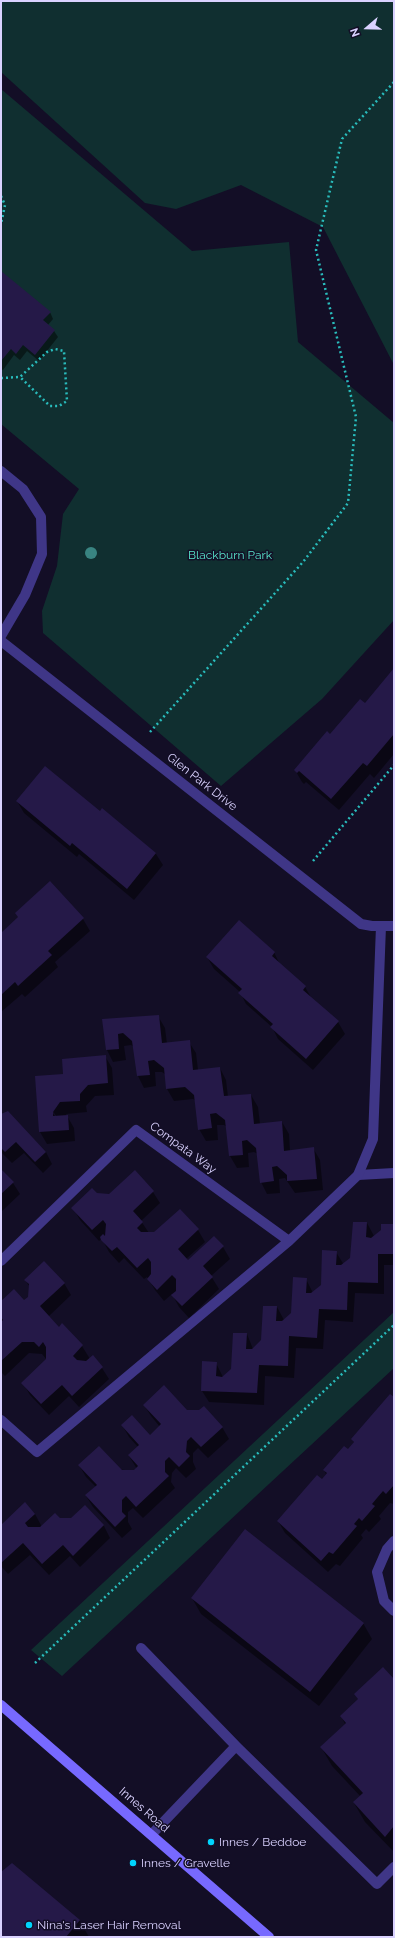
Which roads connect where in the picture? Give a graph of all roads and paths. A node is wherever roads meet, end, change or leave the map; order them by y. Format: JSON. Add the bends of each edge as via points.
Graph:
{"nodes":[{"id":1,"x":394,"y":82,"type":"edge"},
{"id":2,"x":1,"y":196,"type":"edge"},
{"id":3,"x":1,"y":224,"type":"edge"},
{"id":4,"x":20,"y":377,"type":"junction"},
{"id":5,"x":1,"y":378,"type":"edge"},
{"id":6,"x":1,"y":471,"type":"edge"},
{"id":7,"x":1,"y":636,"type":"edge"},
{"id":8,"x":1,"y":641,"type":"edge"},
{"id":9,"x":136,"y":747,"type":"junction"},
{"id":10,"x":394,"y":765,"type":"edge"},
{"id":11,"x":300,"y":876,"type":"junction"},
{"id":12,"x":381,"y":926,"type":"junction"},
{"id":13,"x":394,"y":926,"type":"edge"},
{"id":14,"x":394,"y":1173,"type":"edge"},
{"id":15,"x":358,"y":1174,"type":"junction"},
{"id":16,"x":289,"y":1241,"type":"junction"},
{"id":17,"x":1,"y":1261,"type":"edge"},
{"id":18,"x":394,"y":1325,"type":"edge"},
{"id":19,"x":1,"y":1420,"type":"edge"},
{"id":20,"x":394,"y":1541,"type":"edge"},
{"id":21,"x":394,"y":1611,"type":"edge"},
{"id":22,"x":141,"y":1648,"type":"dead end"},
{"id":23,"x":35,"y":1663,"type":"dead end"},
{"id":24,"x":1,"y":1705,"type":"edge"},
{"id":25,"x":236,"y":1746,"type":"junction"},
{"id":26,"x":152,"y":1834,"type":"junction"},
{"id":27,"x":394,"y":1867,"type":"edge"},
{"id":28,"x":269,"y":1937,"type":"edge"}],
"edges":[{"from":1,"to":9,"type":"path","via":[[342,139],[316,250],[356,417],[348,503],[303,562]]},
{"from":2,"to":3,"type":"path","via":[[5,205]]},
{"from":4,"to":4,"type":"path","via":[[47,352],[55,349],[64,351],[67,401],[59,406],[50,406]]},
{"from":4,"to":5,"type":"path"},
{"from":6,"to":7,"type":"street","via":[[23,489],[41,517],[42,554],[25,595]]},
{"from":8,"to":9,"type":"street","name":"Glen Park Drive"},
{"from":9,"to":11,"type":"street","name":"Glen Park Drive"},
{"from":10,"to":11,"type":"path"},
{"from":11,"to":12,"type":"street","name":"Glen Park Drive","via":[[361,924]]},
{"from":12,"to":13,"type":"street","name":"Glen Park Drive"},
{"from":12,"to":15,"type":"street","via":[[373,1139]]},
{"from":14,"to":15,"type":"street"},
{"from":15,"to":16,"type":"street"},
{"from":16,"to":17,"type":"street","name":"Compata Way","via":[[136,1130]]},
{"from":16,"to":19,"type":"street","via":[[37,1452]]},
{"from":18,"to":23,"type":"path"},
{"from":20,"to":21,"type":"street","via":[[387,1549],[377,1572],[384,1601]]},
{"from":22,"to":25,"type":"street"},
{"from":24,"to":26,"type":"street","name":"Innes Road"},
{"from":25,"to":26,"type":"street"},
{"from":25,"to":27,"type":"street","via":[[377,1884]]},
{"from":26,"to":28,"type":"street","name":"Innes Road"}]}
